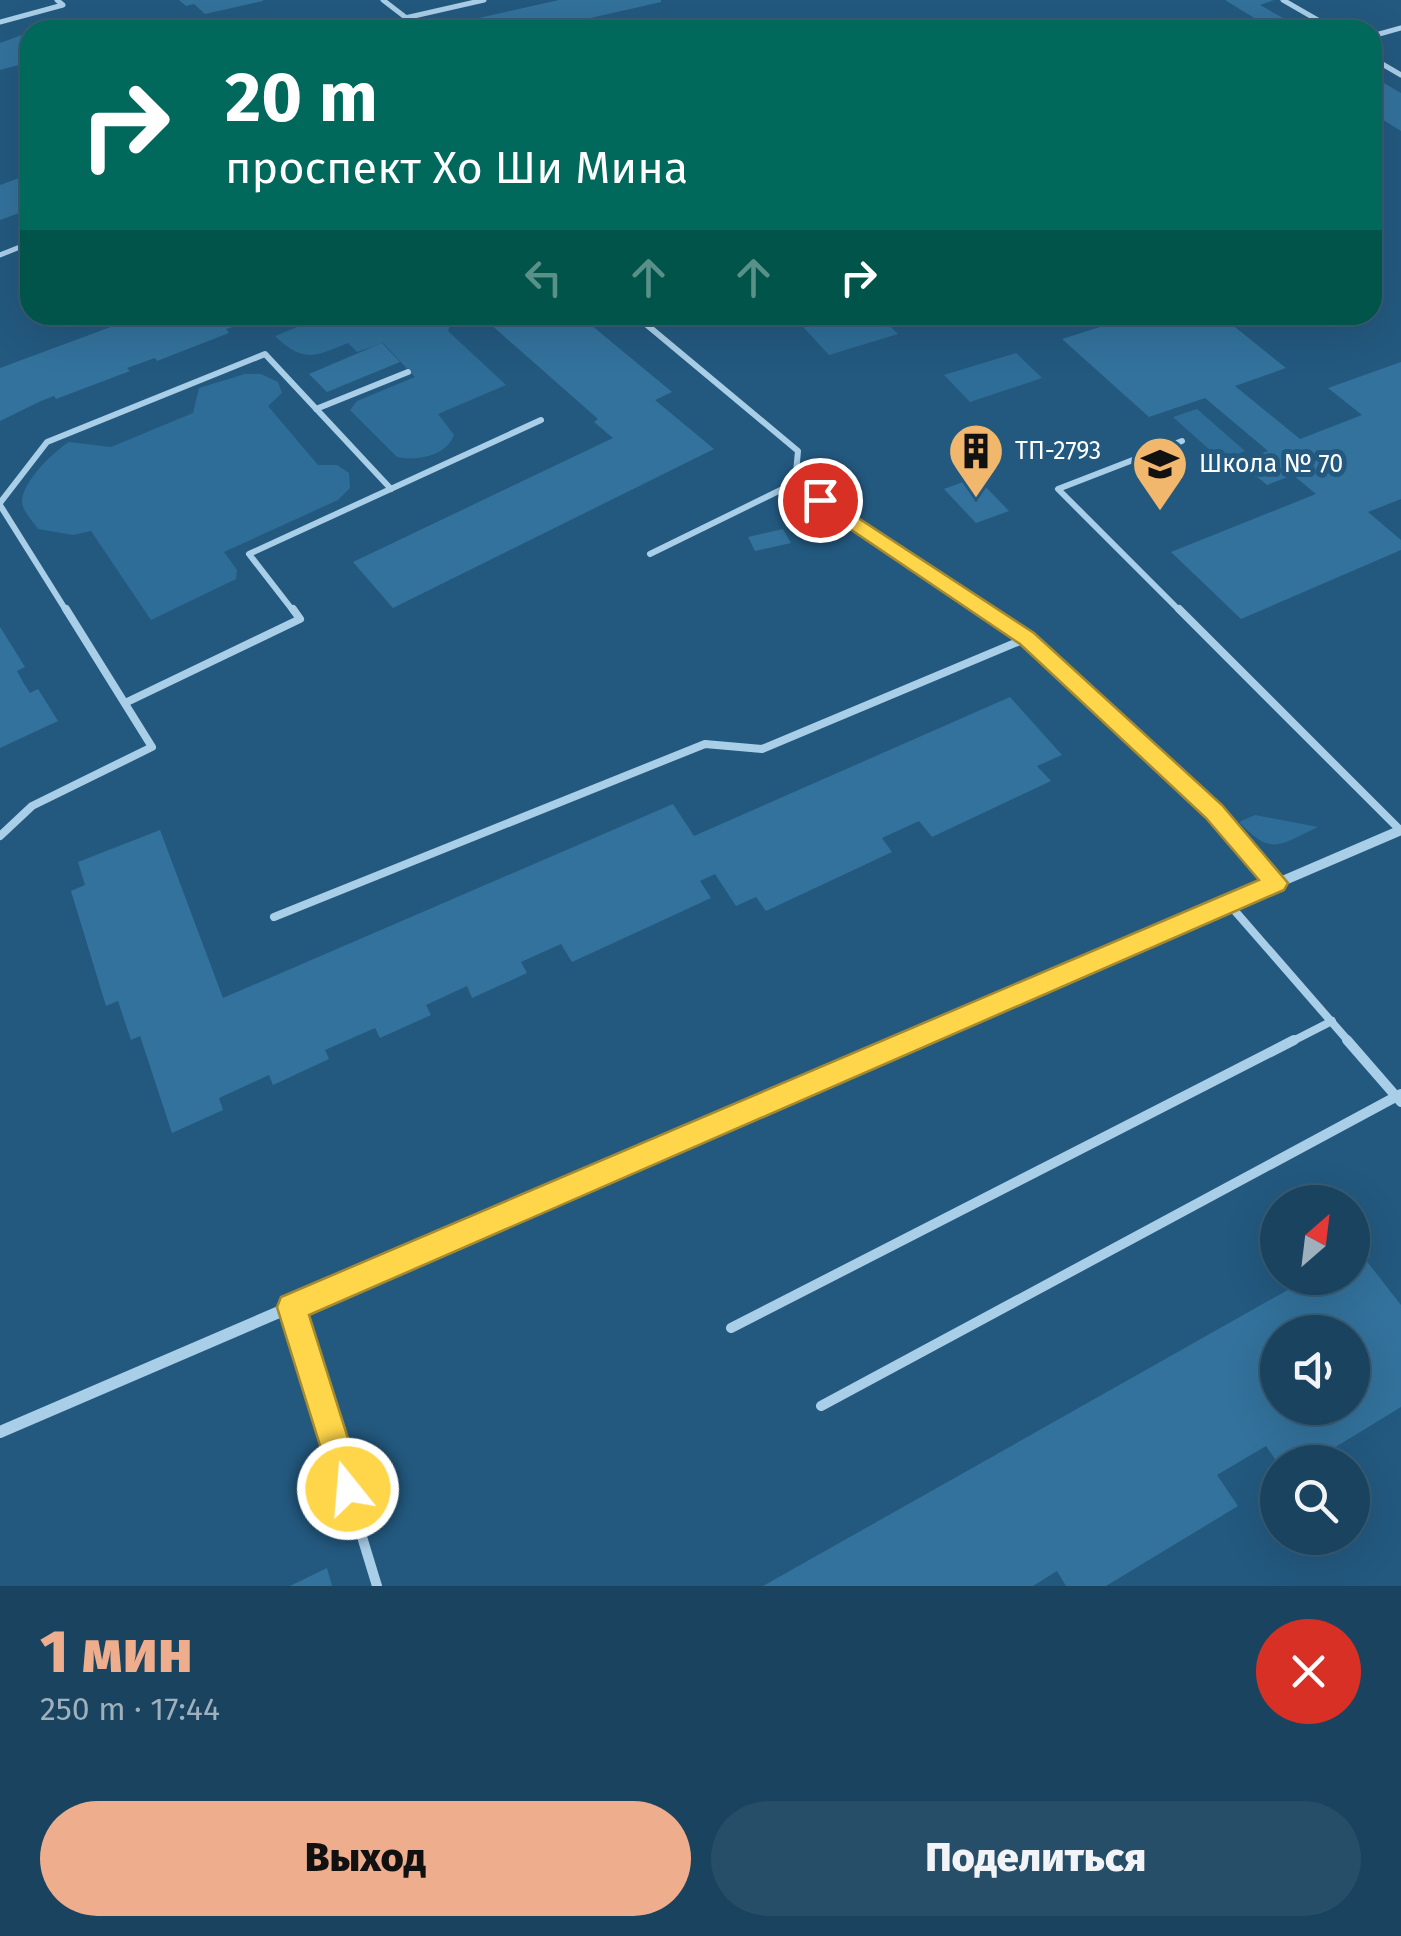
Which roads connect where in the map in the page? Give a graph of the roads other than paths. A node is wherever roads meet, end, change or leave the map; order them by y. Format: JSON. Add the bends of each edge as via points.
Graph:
{"nodes":[{"id":1,"x":58,"y":0,"type":"edge"},
{"id":2,"x":383,"y":0,"type":"edge"},
{"id":3,"x":484,"y":0,"type":"edge"},
{"id":4,"x":1283,"y":0,"type":"edge"},
{"id":5,"x":406,"y":18,"type":"junction"},
{"id":6,"x":409,"y":20,"type":"edge"},
{"id":7,"x":1318,"y":20,"type":"edge"},
{"id":8,"x":0,"y":22,"type":"edge"},
{"id":9,"x":647,"y":325,"type":"edge"},
{"id":10,"x":408,"y":372,"type":"dead end"},
{"id":11,"x":316,"y":410,"type":"junction"},
{"id":12,"x":541,"y":420,"type":"dead end"},
{"id":13,"x":1182,"y":441,"type":"dead end"},
{"id":14,"x":794,"y":483,"type":"junction"},
{"id":15,"x":390,"y":489,"type":"junction"},
{"id":16,"x":0,"y":504,"type":"edge"},
{"id":17,"x":650,"y":554,"type":"dead end"},
{"id":18,"x":1027,"y":638,"type":"junction"},
{"id":19,"x":124,"y":703,"type":"junction"},
{"id":20,"x":1401,"y":830,"type":"edge"},
{"id":21,"x":0,"y":836,"type":"edge"},
{"id":22,"x":1276,"y":883,"type":"junction"},
{"id":23,"x":1228,"y":903,"type":"junction"},
{"id":24,"x":274,"y":918,"type":"dead end"},
{"id":25,"x":1332,"y":1022,"type":"junction"},
{"id":26,"x":1400,"y":1098,"type":"edge"},
{"id":27,"x":292,"y":1307,"type":"junction"},
{"id":28,"x":730,"y":1328,"type":"dead end"},
{"id":29,"x":821,"y":1406,"type":"dead end"},
{"id":30,"x":0,"y":1432,"type":"edge"},
{"id":31,"x":378,"y":1586,"type":"edge"}],
"edges":[{"from":1,"to":8,"type":"lane","via":[[63,5]]},
{"from":2,"to":5,"type":"lane"},
{"from":3,"to":5,"type":"lane"},
{"from":4,"to":7,"type":"lane"},
{"from":5,"to":6,"type":"lane"},
{"from":9,"to":14,"type":"lane","via":[[798,451]]},
{"from":10,"to":11,"type":"lane"},
{"from":11,"to":15,"type":"lane"},
{"from":11,"to":16,"type":"lane","via":[[265,354],[47,442]]},
{"from":12,"to":15,"type":"lane"},
{"from":13,"to":20,"type":"lane","via":[[1058,488]]},
{"from":14,"to":17,"type":"lane"},
{"from":14,"to":18,"type":"lane"},
{"from":15,"to":19,"type":"lane","via":[[249,554],[300,619]]},
{"from":16,"to":19,"type":"lane"},
{"from":18,"to":22,"type":"lane","via":[[1214,812]]},
{"from":18,"to":24,"type":"lane","via":[[762,749],[705,744]]},
{"from":19,"to":21,"type":"lane","via":[[152,747],[32,806]]},
{"from":20,"to":22,"type":"street"},
{"from":22,"to":23,"type":"street"},
{"from":23,"to":25,"type":"lane"},
{"from":23,"to":27,"type":"street"},
{"from":25,"to":26,"type":"lane"},
{"from":25,"to":28,"type":"lane"},
{"from":26,"to":29,"type":"lane"},
{"from":27,"to":30,"type":"street"},
{"from":27,"to":31,"type":"lane"}]}
